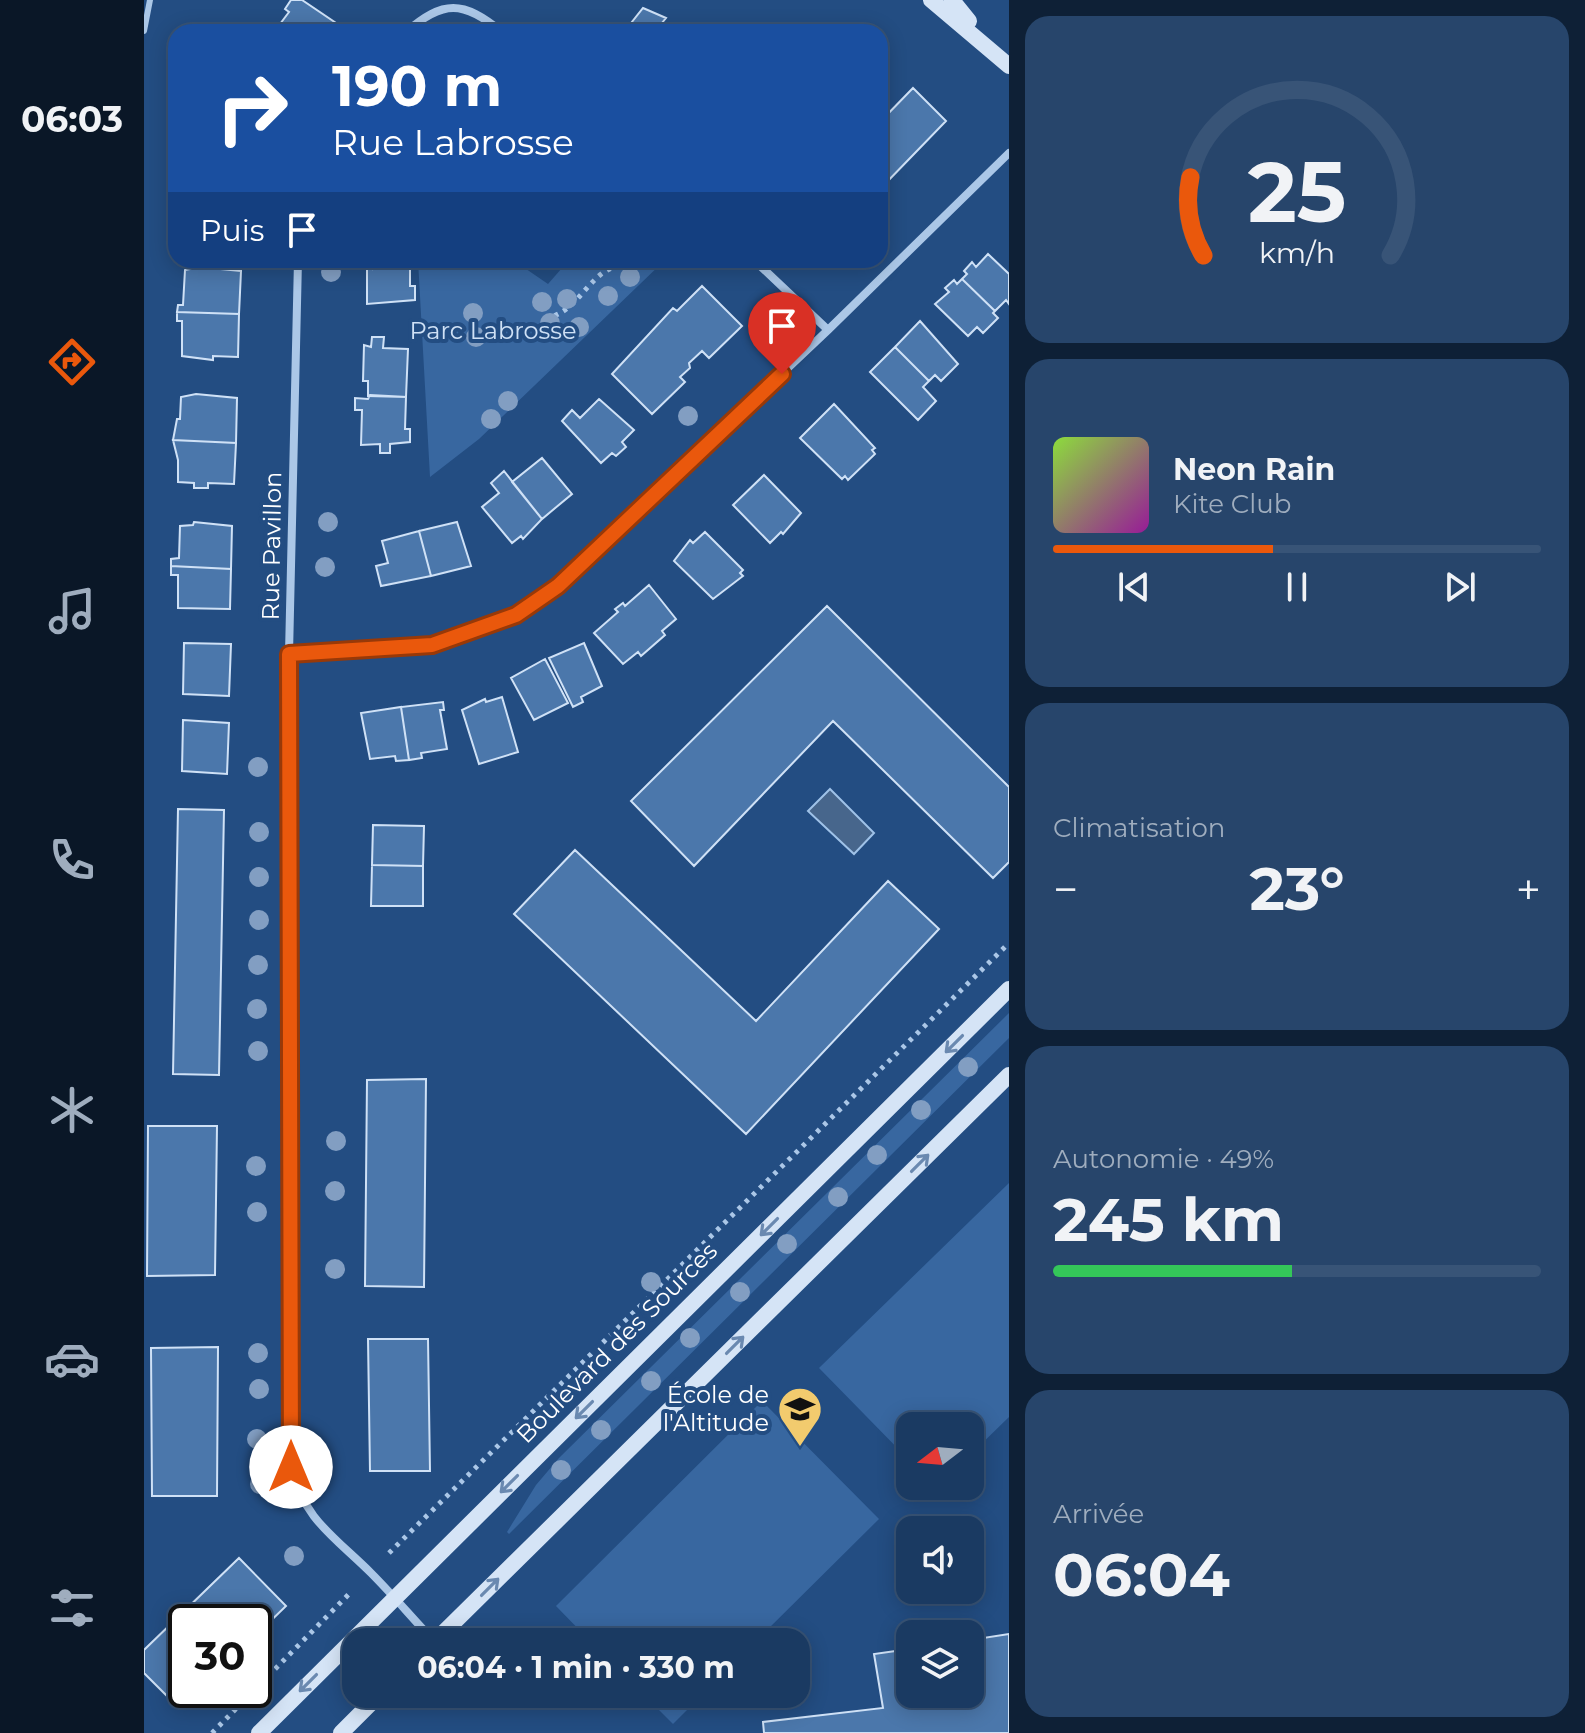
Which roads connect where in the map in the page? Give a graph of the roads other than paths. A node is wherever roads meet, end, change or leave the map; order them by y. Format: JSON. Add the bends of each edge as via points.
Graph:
{"nodes":[{"id":1,"x":150,"y":0,"type":"edge"},
{"id":2,"x":931,"y":0,"type":"edge"},
{"id":3,"x":952,"y":0,"type":"edge"},
{"id":4,"x":412,"y":24,"type":"edge"},
{"id":5,"x":493,"y":24,"type":"edge"},
{"id":6,"x":144,"y":31,"type":"edge"},
{"id":7,"x":990,"y":47,"type":"junction"},
{"id":8,"x":1009,"y":66,"type":"edge"},
{"id":9,"x":1009,"y":153,"type":"edge"},
{"id":10,"x":298,"y":268,"type":"edge"},
{"id":11,"x":762,"y":268,"type":"edge"},
{"id":12,"x":828,"y":330,"type":"junction"},
{"id":13,"x":289,"y":654,"type":"junction"},
{"id":14,"x":1009,"y":989,"type":"edge"},
{"id":15,"x":1009,"y":1075,"type":"edge"},
{"id":16,"x":393,"y":1599,"type":"junction"},
{"id":17,"x":421,"y":1628,"type":"edge"},
{"id":18,"x":448,"y":1628,"type":"edge"},
{"id":19,"x":366,"y":1708,"type":"edge"},
{"id":20,"x":259,"y":1733,"type":"edge"},
{"id":21,"x":341,"y":1733,"type":"edge"}],
"edges":[{"from":1,"to":6,"type":"lane"},
{"from":2,"to":7,"type":"street"},
{"from":3,"to":7,"type":"street"},
{"from":4,"to":5,"type":"street","via":[[421,12],[443,1],[467,2]]},
{"from":7,"to":8,"type":"street"},
{"from":9,"to":12,"type":"street"},
{"from":10,"to":13,"type":"street","name":"Rue Pavillon"},
{"from":11,"to":12,"type":"street"},
{"from":12,"to":13,"type":"street","via":[[558,586],[516,615],[432,645]]},
{"from":13,"to":16,"type":"street","name":"Rue Pavillon","via":[[291,1467],[297,1494],[314,1519]]},
{"from":14,"to":16,"type":"street","name":"Boulevard des Sources","one_way":true},
{"from":18,"to":15,"type":"street","one_way":true},
{"from":16,"to":17,"type":"street","name":"Rue Pavillon"},
{"from":16,"to":20,"type":"street","name":"Boulevard des Sources","one_way":true},
{"from":19,"to":21,"type":"street"}]}
